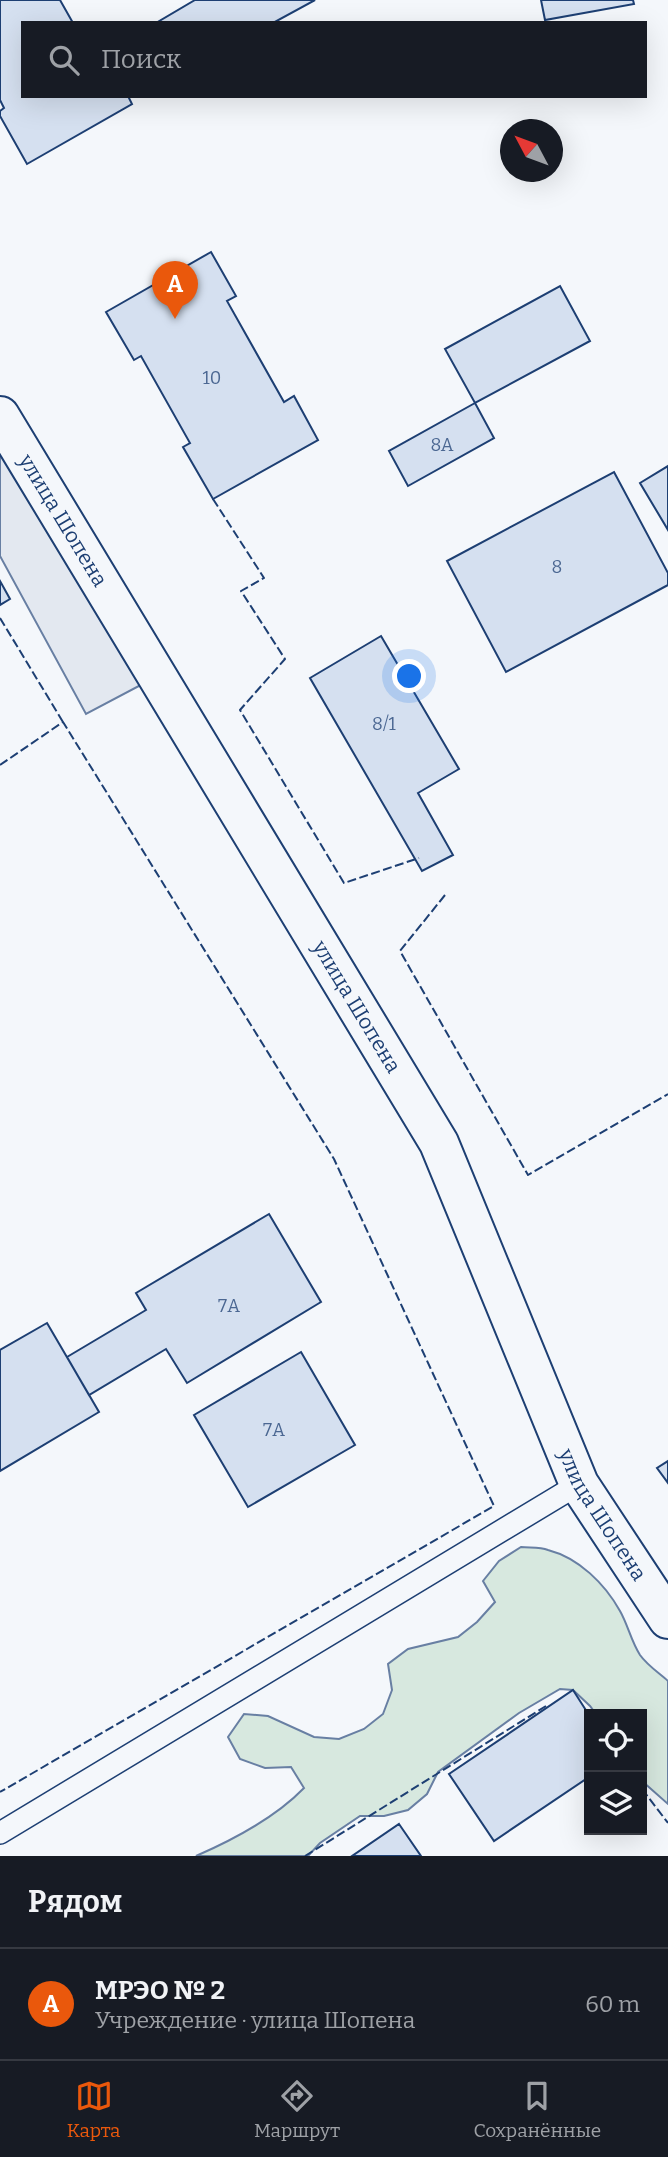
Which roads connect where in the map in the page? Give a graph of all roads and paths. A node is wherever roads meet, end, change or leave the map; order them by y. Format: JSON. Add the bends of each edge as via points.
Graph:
{"nodes":[{"id":1,"x":0,"y":416,"type":"edge"},
{"id":2,"x":579,"y":1484,"type":"junction"},
{"id":3,"x":668,"y":1619,"type":"edge"},
{"id":4,"x":0,"y":1832,"type":"edge"}],
"edges":[{"from":1,"to":2,"type":"street","name":"улица Шопена","via":[[439,1143]]},
{"from":2,"to":3,"type":"street","name":"улица Шопена"},
{"from":2,"to":4,"type":"lane"}]}
